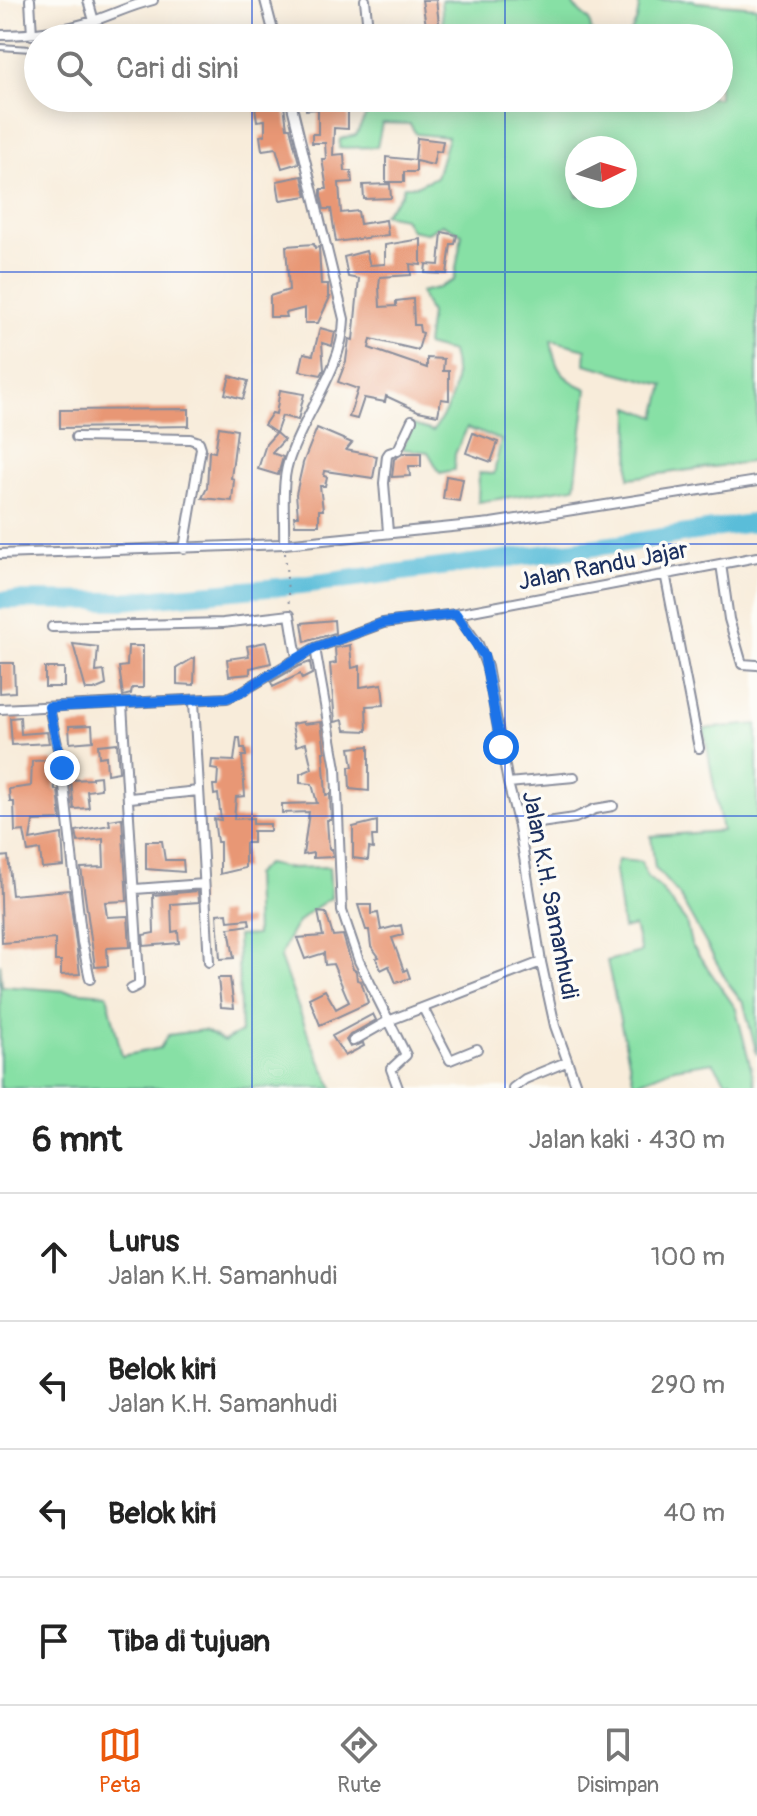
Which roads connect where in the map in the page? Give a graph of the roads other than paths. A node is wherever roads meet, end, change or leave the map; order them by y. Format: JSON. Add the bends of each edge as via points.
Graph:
{"nodes":[{"id":1,"x":30,"y":0,"type":"edge"},
{"id":2,"x":88,"y":0,"type":"edge"},
{"id":3,"x":153,"y":0,"type":"edge"},
{"id":4,"x":265,"y":0,"type":"edge"},
{"id":5,"x":365,"y":0,"type":"edge"},
{"id":6,"x":136,"y":2,"type":"edge"},
{"id":7,"x":94,"y":21,"type":"junction"},
{"id":8,"x":31,"y":24,"type":"edge"},
{"id":9,"x":81,"y":24,"type":"edge"},
{"id":10,"x":271,"y":24,"type":"edge"},
{"id":11,"x":367,"y":24,"type":"edge"},
{"id":12,"x":0,"y":35,"type":"edge"},
{"id":13,"x":24,"y":35,"type":"edge"},
{"id":14,"x":0,"y":47,"type":"edge"},
{"id":15,"x":24,"y":49,"type":"edge"},
{"id":16,"x":294,"y":112,"type":"edge"},
{"id":17,"x":412,"y":420,"type":"dead end"},
{"id":18,"x":76,"y":437,"type":"dead end"},
{"id":19,"x":757,"y":481,"type":"edge"},
{"id":20,"x":388,"y":532,"type":"junction"},
{"id":21,"x":284,"y":544,"type":"junction"},
{"id":22,"x":184,"y":549,"type":"junction"},
{"id":23,"x":0,"y":554,"type":"edge"},
{"id":24,"x":757,"y":557,"type":"edge"},
{"id":25,"x":722,"y":571,"type":"junction"},
{"id":26,"x":665,"y":573,"type":"junction"},
{"id":27,"x":456,"y":614,"type":"junction"},
{"id":28,"x":52,"y":627,"type":"dead end"},
{"id":29,"x":315,"y":648,"type":"junction"},
{"id":30,"x":297,"y":658,"type":"junction"},
{"id":31,"x":757,"y":665,"type":"edge"},
{"id":32,"x":194,"y":702,"type":"junction"},
{"id":33,"x":122,"y":705,"type":"junction"},
{"id":34,"x":49,"y":707,"type":"junction"},
{"id":35,"x":0,"y":709,"type":"edge"},
{"id":36,"x":699,"y":748,"type":"dead end"},
{"id":37,"x":574,"y":777,"type":"dead end"},
{"id":38,"x":508,"y":783,"type":"junction"},
{"id":39,"x":198,"y":791,"type":"junction"},
{"id":40,"x":130,"y":798,"type":"junction"},
{"id":41,"x":613,"y":806,"type":"dead end"},
{"id":42,"x":519,"y":826,"type":"junction"},
{"id":43,"x":204,"y":884,"type":"junction"},
{"id":44,"x":135,"y":889,"type":"junction"},
{"id":45,"x":209,"y":962,"type":"dead end"},
{"id":46,"x":541,"y":962,"type":"junction"},
{"id":47,"x":90,"y":979,"type":"dead end"},
{"id":48,"x":131,"y":989,"type":"dead end"},
{"id":49,"x":423,"y":1008,"type":"junction"},
{"id":50,"x":388,"y":1021,"type":"junction"},
{"id":51,"x":353,"y":1041,"type":"dead end"},
{"id":52,"x":477,"y":1049,"type":"dead end"},
{"id":53,"x":566,"y":1062,"type":"junction"},
{"id":54,"x":398,"y":1088,"type":"edge"},
{"id":55,"x":513,"y":1088,"type":"edge"},
{"id":56,"x":577,"y":1088,"type":"edge"}],
"edges":[{"from":1,"to":8,"type":"street"},
{"from":2,"to":7,"type":"street"},
{"from":3,"to":6,"type":"street"},
{"from":4,"to":10,"type":"street"},
{"from":5,"to":11,"type":"street"},
{"from":6,"to":7,"type":"street"},
{"from":7,"to":9,"type":"street"},
{"from":12,"to":13,"type":"street"},
{"from":14,"to":15,"type":"lane"},
{"from":16,"to":21,"type":"street","via":[[344,319],[329,373],[288,462]]},
{"from":17,"to":20,"type":"street","via":[[398,450],[387,454]]},
{"from":18,"to":22,"type":"street","via":[[199,442]]},
{"from":19,"to":20,"type":"street","via":[[491,523]]},
{"from":20,"to":21,"type":"street"},
{"from":21,"to":22,"type":"street"},
{"from":22,"to":23,"type":"street"},
{"from":24,"to":25,"type":"street","name":"Jalan Randu Jajar"},
{"from":25,"to":26,"type":"street","name":"Jalan Randu Jajar"},
{"from":25,"to":31,"type":"street","via":[[742,664]]},
{"from":26,"to":27,"type":"street","name":"Jalan Randu Jajar"},
{"from":26,"to":36,"type":"street"},
{"from":27,"to":29,"type":"street","via":[[383,623]]},
{"from":27,"to":38,"type":"street","name":"Jalan K.H. Samanhudi","via":[[487,667]]},
{"from":28,"to":30,"type":"street","via":[[223,623],[290,615]]},
{"from":29,"to":30,"type":"street"},
{"from":29,"to":50,"type":"street","via":[[336,768],[342,911]]},
{"from":30,"to":32,"type":"street","via":[[235,696]]},
{"from":32,"to":33,"type":"street"},
{"from":32,"to":39,"type":"street"},
{"from":33,"to":34,"type":"street"},
{"from":33,"to":40,"type":"street"},
{"from":34,"to":35,"type":"street"},
{"from":34,"to":47,"type":"street"},
{"from":37,"to":38,"type":"street"},
{"from":38,"to":42,"type":"street","name":"Jalan K.H. Samanhudi"},
{"from":39,"to":40,"type":"street"},
{"from":39,"to":43,"type":"street"},
{"from":40,"to":44,"type":"street"},
{"from":41,"to":42,"type":"street"},
{"from":42,"to":46,"type":"street","name":"Jalan K.H. Samanhudi"},
{"from":43,"to":44,"type":"street"},
{"from":43,"to":45,"type":"street"},
{"from":44,"to":48,"type":"street","via":[[139,982]]},
{"from":46,"to":49,"type":"street"},
{"from":46,"to":53,"type":"street","name":"Jalan K.H. Samanhudi"},
{"from":49,"to":50,"type":"street"},
{"from":49,"to":52,"type":"street","via":[[450,1060]]},
{"from":50,"to":51,"type":"street"},
{"from":50,"to":54,"type":"street","via":[[406,1055],[391,1068]]},
{"from":53,"to":55,"type":"street"},
{"from":53,"to":56,"type":"street","name":"Jalan K.H. Samanhudi"}]}
